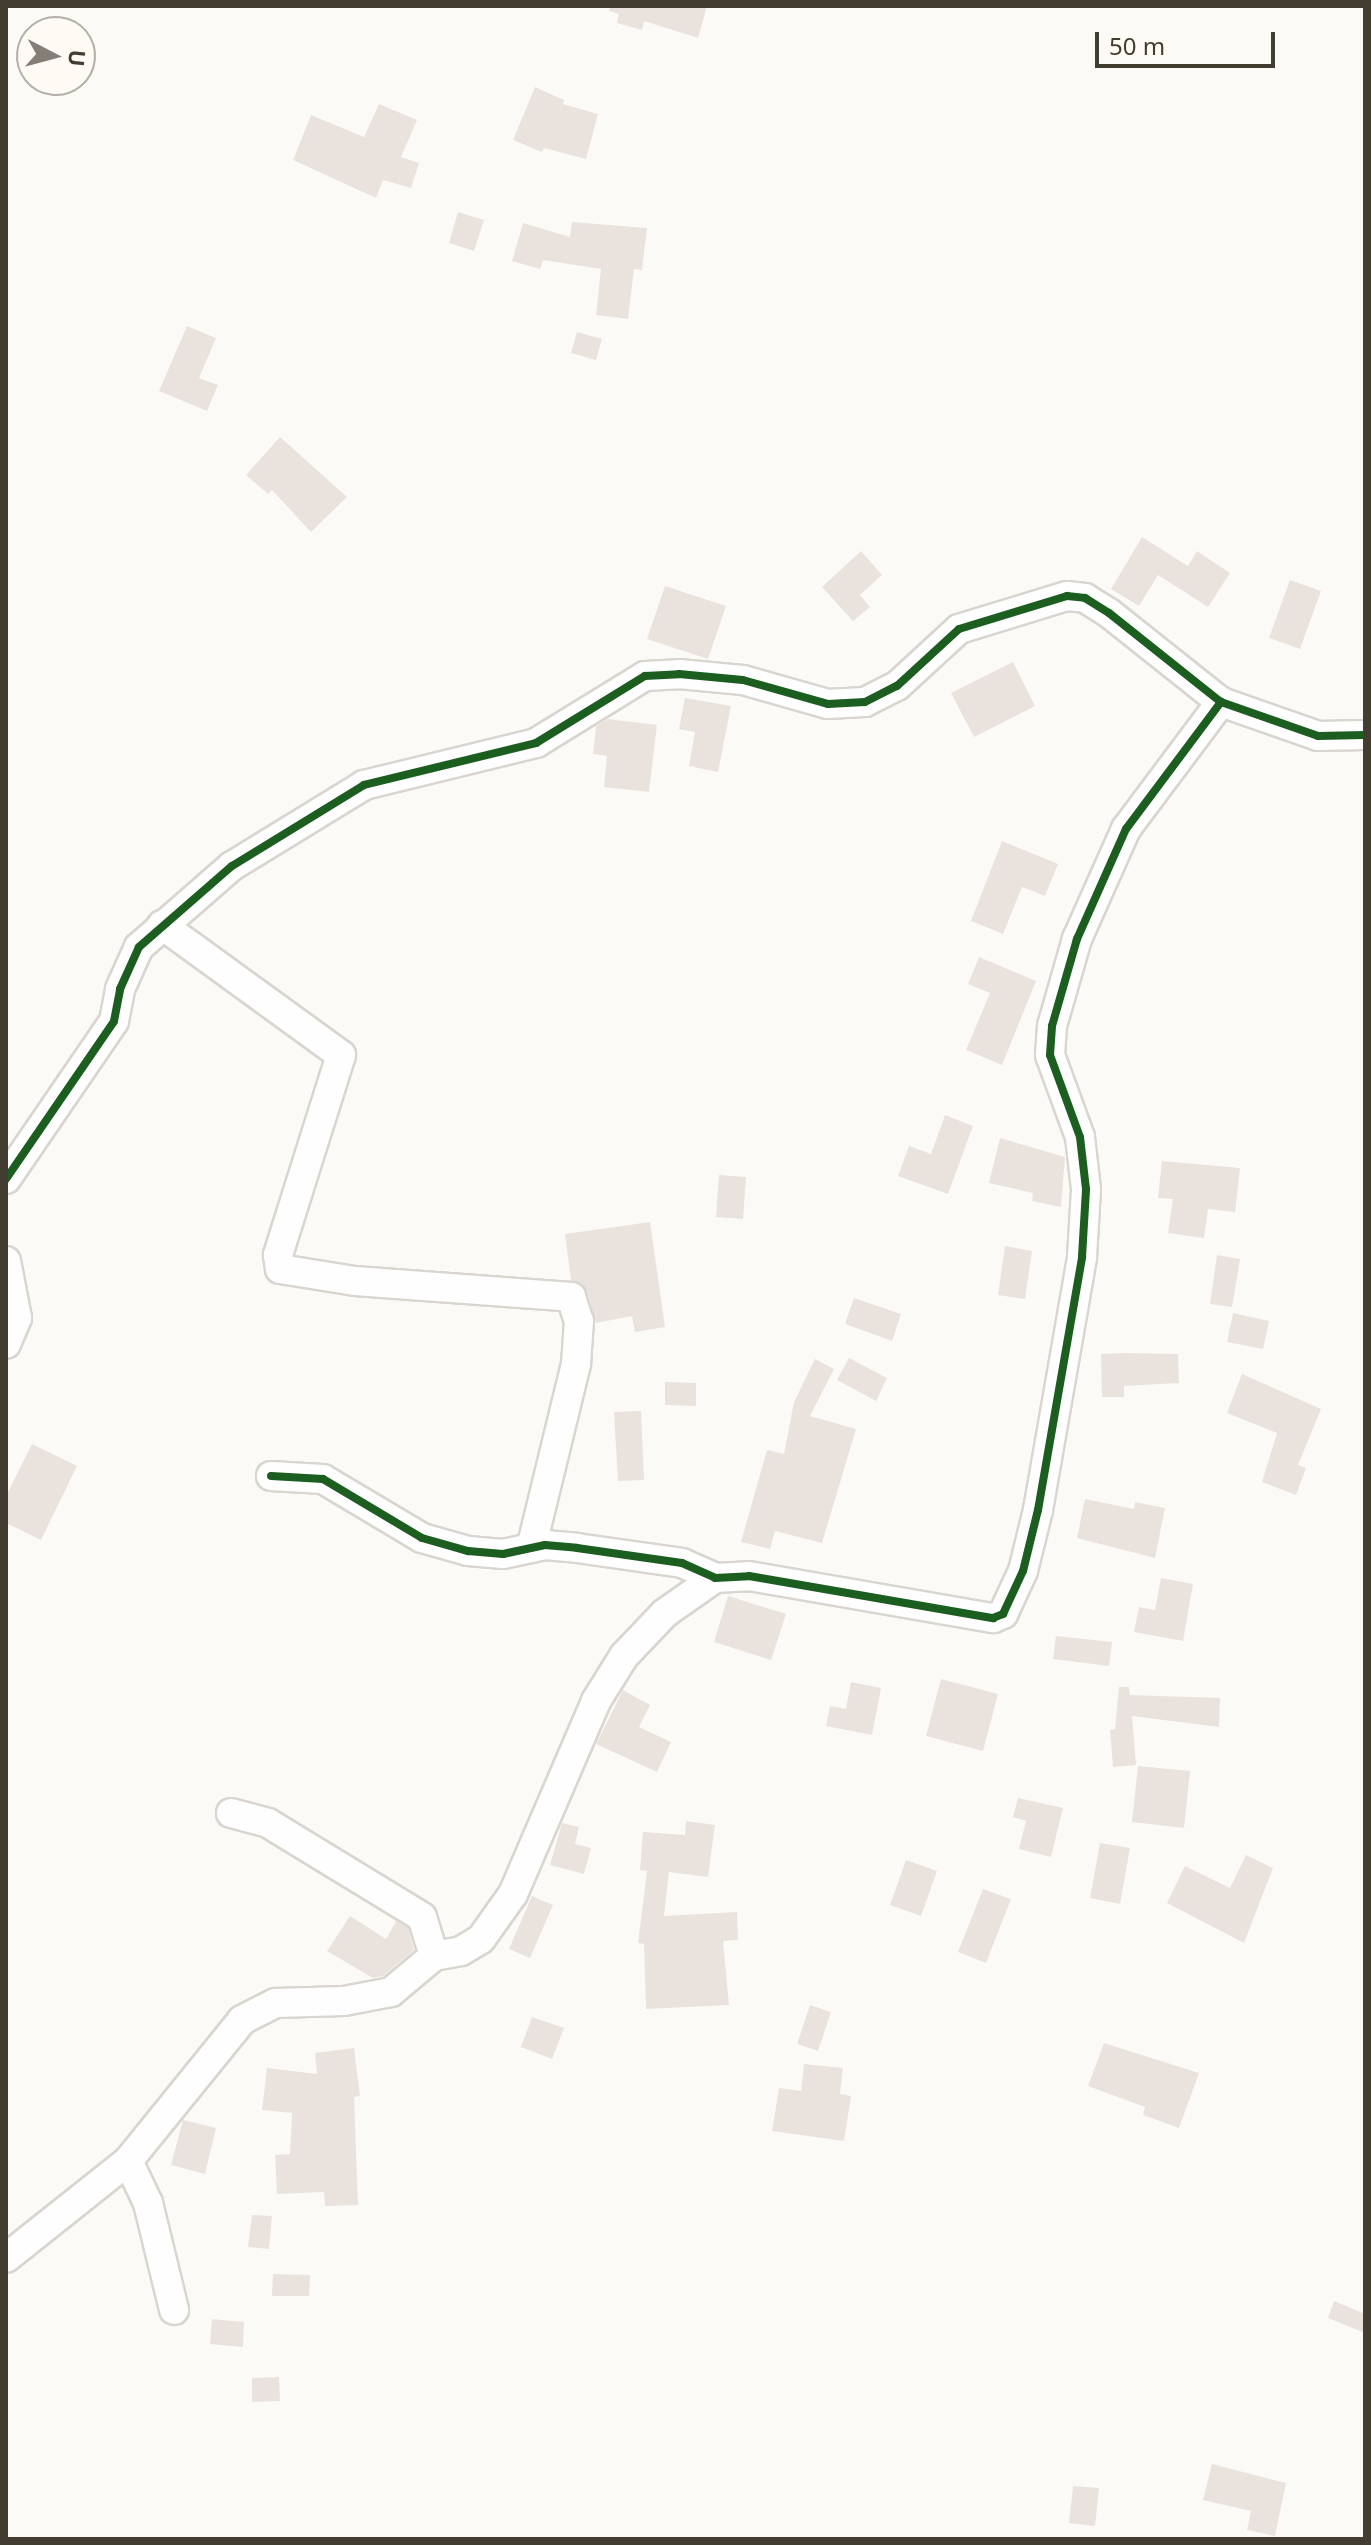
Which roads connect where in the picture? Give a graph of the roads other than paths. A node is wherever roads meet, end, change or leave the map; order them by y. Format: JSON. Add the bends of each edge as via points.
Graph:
{"nodes":[{"id":1,"x":1221,"y":702,"type":"junction"},
{"id":2,"x":1365,"y":735,"type":"edge"},
{"id":3,"x":162,"y":925,"type":"junction"},
{"id":4,"x":6,"y":1179,"type":"edge"},
{"id":5,"x":6,"y":1261,"type":"edge"},
{"id":6,"x":6,"y":1344,"type":"edge"},
{"id":7,"x":271,"y":1476,"type":"dead end"},
{"id":8,"x":531,"y":1548,"type":"junction"},
{"id":9,"x":715,"y":1578,"type":"junction"},
{"id":10,"x":231,"y":1813,"type":"dead end"},
{"id":11,"x":434,"y":1956,"type":"junction"},
{"id":12,"x":128,"y":2161,"type":"junction"},
{"id":13,"x":6,"y":2258,"type":"edge"},
{"id":14,"x":174,"y":2310,"type":"dead end"}],
"edges":[{"from":1,"to":2,"type":"street","via":[[1318,736]]},
{"from":1,"to":3,"type":"street","via":[[1109,613],[1085,598],[1067,596],[959,629],[897,686],[865,702],[828,704],[743,680],[645,676],[536,743],[364,785],[232,866]]},
{"from":1,"to":9,"type":"street","via":[[1126,829],[1077,939],[1052,1026],[1050,1055],[1080,1137],[1086,1189],[1082,1257],[1038,1510],[1011,1606],[993,1618],[749,1576]]},
{"from":3,"to":4,"type":"street","via":[[134,957],[114,1021]]},
{"from":3,"to":8,"type":"street","via":[[341,1055],[278,1255],[280,1269],[355,1281],[571,1297],[579,1321],[576,1364]]},
{"from":5,"to":6,"type":"street","via":[[17,1318]]},
{"from":7,"to":8,"type":"street","via":[[323,1479],[439,1544],[489,1554]]},
{"from":8,"to":9,"type":"street","via":[[545,1545],[682,1563]]},
{"from":9,"to":11,"type":"street","via":[[665,1613],[624,1656],[596,1701],[513,1894],[481,1939],[461,1951]]},
{"from":10,"to":11,"type":"street","via":[[268,1823],[422,1917]]},
{"from":11,"to":12,"type":"street","via":[[391,1992],[344,2001],[276,2003],[242,2020]]},
{"from":12,"to":13,"type":"street"},
{"from":12,"to":14,"type":"street","via":[[152,2215]]}]}
